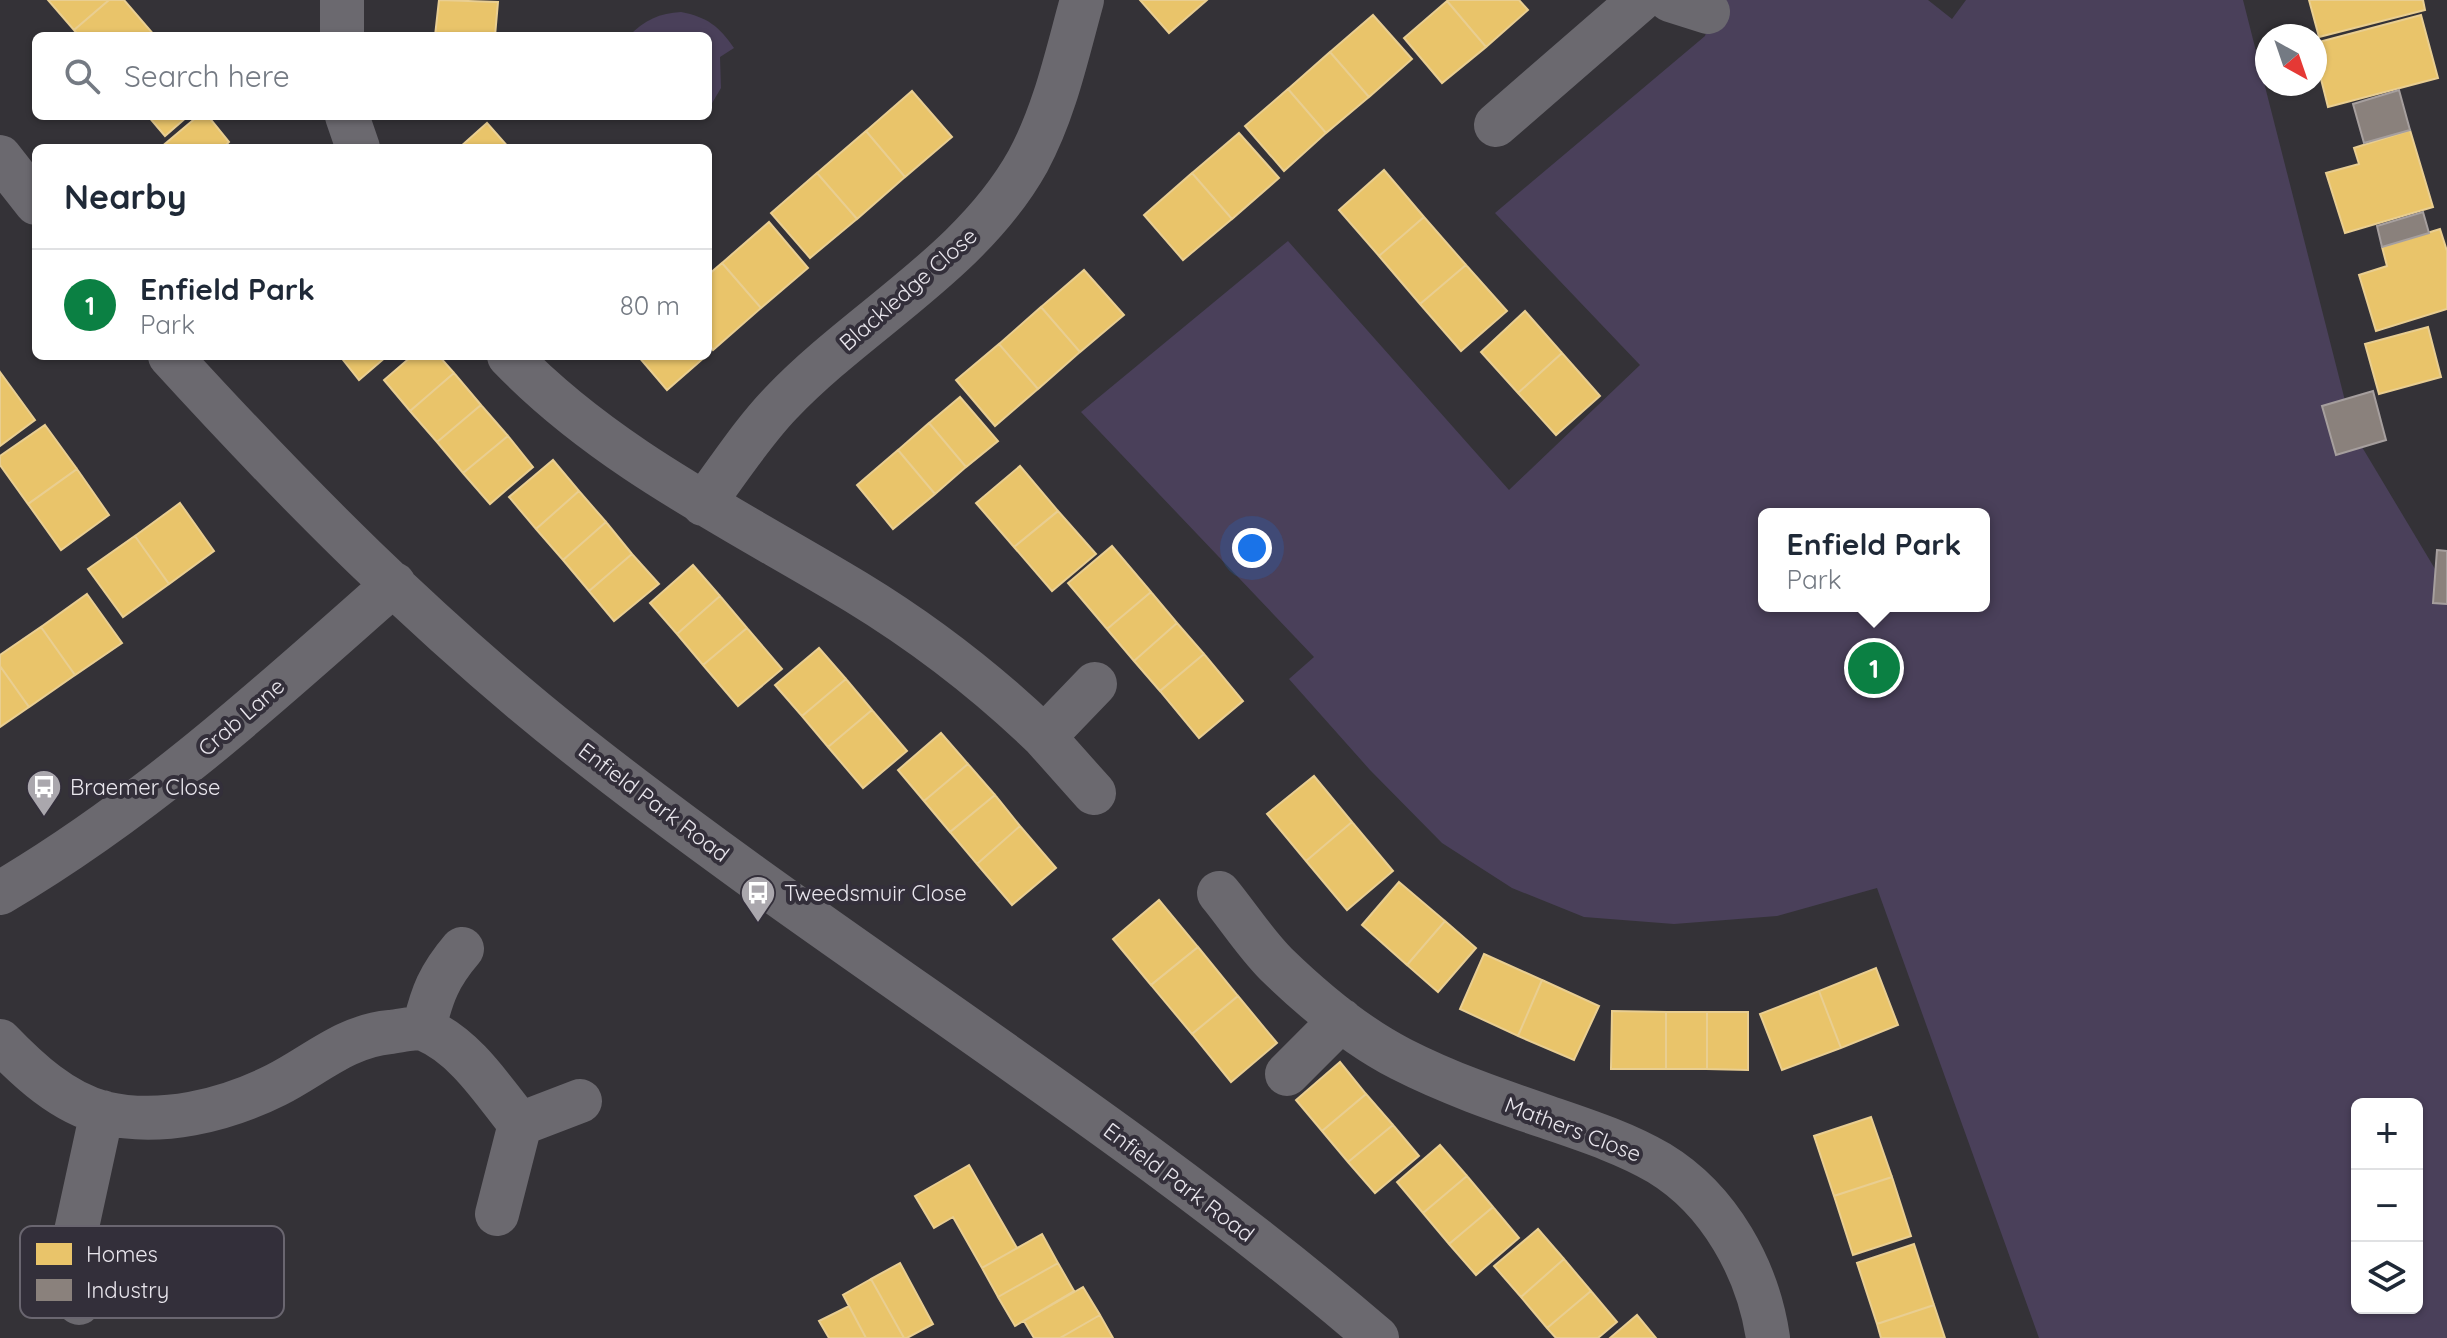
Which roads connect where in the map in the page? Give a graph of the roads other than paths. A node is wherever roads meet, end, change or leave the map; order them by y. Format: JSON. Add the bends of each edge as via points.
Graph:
{"nodes":[{"id":1,"x":342,"y":0,"type":"edge"},
{"id":2,"x":1082,"y":0,"type":"edge"},
{"id":3,"x":1640,"y":0,"type":"edge"},
{"id":4,"x":342,"y":32,"type":"edge"},
{"id":5,"x":348,"y":120,"type":"edge"},
{"id":6,"x":1496,"y":125,"type":"dead end"},
{"id":7,"x":357,"y":144,"type":"edge"},
{"id":8,"x":0,"y":157,"type":"edge"},
{"id":9,"x":32,"y":198,"type":"edge"},
{"id":10,"x":174,"y":360,"type":"edge"},
{"id":11,"x":513,"y":360,"type":"edge"},
{"id":12,"x":703,"y":504,"type":"junction"},
{"id":13,"x":394,"y":584,"type":"junction"},
{"id":14,"x":1095,"y":684,"type":"dead end"},
{"id":15,"x":1044,"y":737,"type":"junction"},
{"id":16,"x":1094,"y":793,"type":"dead end"},
{"id":17,"x":0,"y":893,"type":"edge"},
{"id":18,"x":1219,"y":893,"type":"dead end"},
{"id":19,"x":462,"y":949,"type":"dead end"},
{"id":20,"x":1341,"y":1020,"type":"junction"},
{"id":21,"x":424,"y":1028,"type":"junction"},
{"id":22,"x":0,"y":1041,"type":"edge"},
{"id":23,"x":1287,"y":1074,"type":"dead end"},
{"id":24,"x":580,"y":1101,"type":"dead end"},
{"id":25,"x":102,"y":1112,"type":"junction"},
{"id":26,"x":520,"y":1124,"type":"junction"},
{"id":27,"x":497,"y":1214,"type":"dead end"},
{"id":28,"x":77,"y":1226,"type":"edge"},
{"id":29,"x":1377,"y":1338,"type":"edge"},
{"id":30,"x":1768,"y":1338,"type":"edge"}],
"edges":[{"from":1,"to":4,"type":"street"},
{"from":2,"to":12,"type":"street","name":"Blackledge Close","via":[[1051,111],[1028,162],[1000,203],[971,238],[780,404]]},
{"from":3,"to":6,"type":"street"},
{"from":5,"to":7,"type":"street"},
{"from":8,"to":9,"type":"street"},
{"from":10,"to":13,"type":"street","name":"Enfield Park Road","via":[[313,509]]},
{"from":11,"to":12,"type":"street","via":[[582,421]]},
{"from":12,"to":15,"type":"street","via":[[858,593],[961,662]]},
{"from":13,"to":17,"type":"street","name":"Crab Lane","via":[[200,753],[131,807]]},
{"from":13,"to":29,"type":"street","name":"Enfield Park Road","via":[[576,744],[816,922],[1171,1172]]},
{"from":14,"to":15,"type":"street"},
{"from":15,"to":16,"type":"street"},
{"from":18,"to":20,"type":"street","name":"Mathers Close","via":[[1275,963]]},
{"from":19,"to":21,"type":"street","via":[[431,995]]},
{"from":20,"to":23,"type":"street"},
{"from":20,"to":30,"type":"street","name":"Mathers Close","via":[[1398,1058],[1462,1088],[1602,1136],[1661,1164],[1703,1199],[1729,1233],[1750,1270]]},
{"from":21,"to":25,"type":"street","via":[[379,1033],[335,1048],[276,1085],[193,1114],[146,1117]]},
{"from":21,"to":26,"type":"street","via":[[454,1048]]},
{"from":22,"to":25,"type":"street","via":[[25,1068]]},
{"from":24,"to":26,"type":"street"},
{"from":25,"to":28,"type":"street"},
{"from":26,"to":27,"type":"street"}]}
